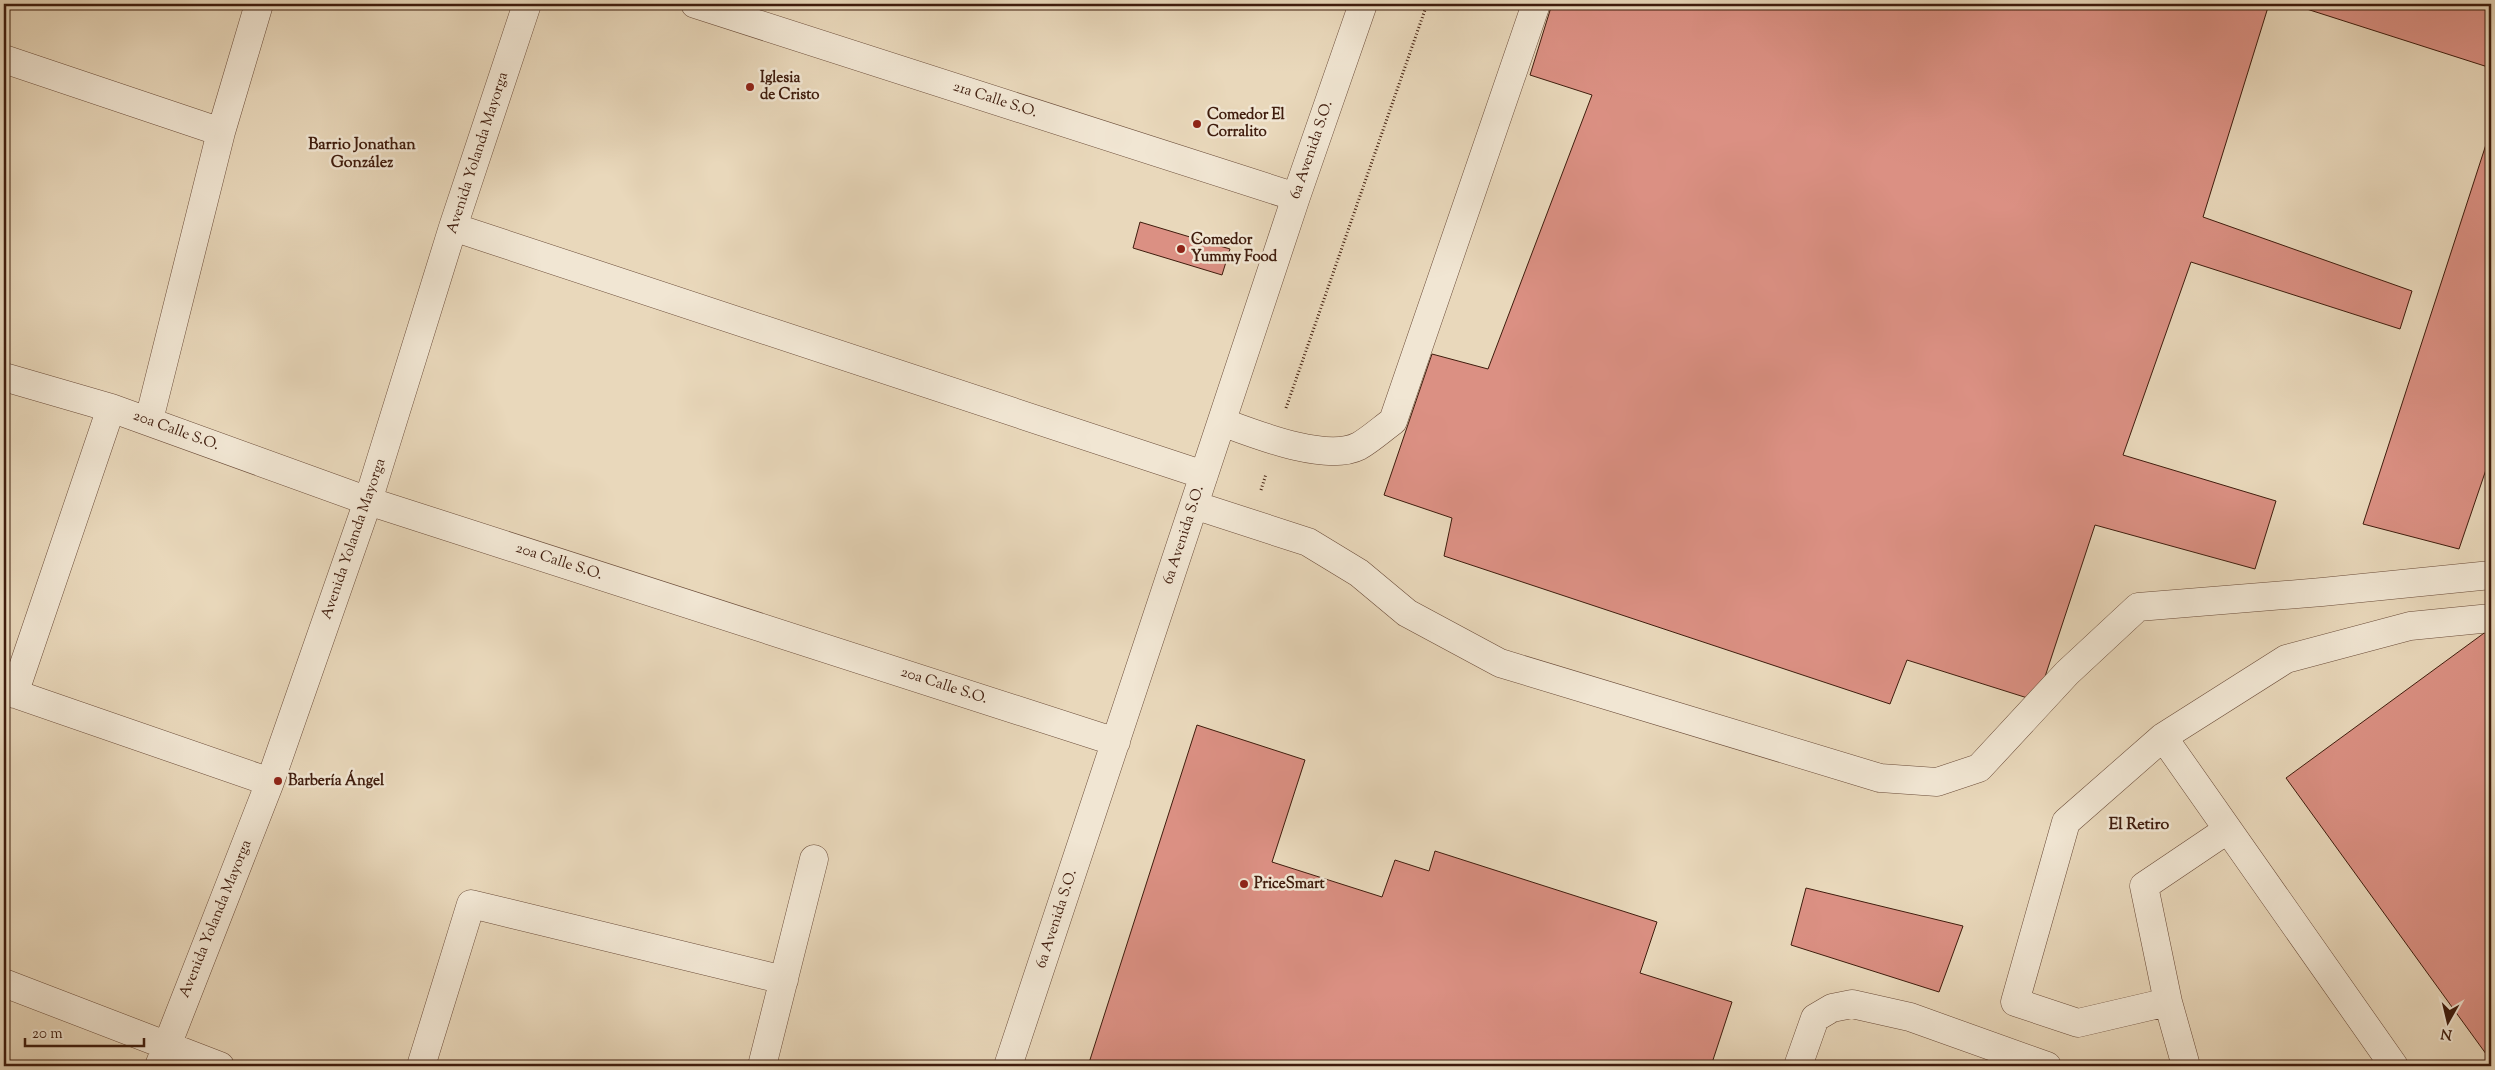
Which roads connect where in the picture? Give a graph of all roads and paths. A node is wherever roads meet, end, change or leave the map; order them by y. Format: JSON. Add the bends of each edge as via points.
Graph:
{"nodes":[{"id":1,"x":258,"y":4,"type":"edge"},
{"id":2,"x":527,"y":4,"type":"edge"},
{"id":3,"x":695,"y":4,"type":"edge"},
{"id":4,"x":1363,"y":4,"type":"edge"},
{"id":5,"x":1427,"y":4,"type":"edge"},
{"id":6,"x":1536,"y":4,"type":"edge"},
{"id":7,"x":4,"y":59,"type":"edge"},
{"id":8,"x":221,"y":132,"type":"junction"},
{"id":9,"x":1296,"y":197,"type":"junction"},
{"id":10,"x":453,"y":227,"type":"junction"},
{"id":11,"x":4,"y":377,"type":"edge"},
{"id":12,"x":111,"y":408,"type":"junction"},
{"id":13,"x":148,"y":420,"type":"junction"},
{"id":14,"x":1222,"y":422,"type":"junction"},
{"id":15,"x":1275,"y":440,"type":"junction"},
{"id":16,"x":1204,"y":475,"type":"junction"},
{"id":17,"x":368,"y":501,"type":"junction"},
{"id":18,"x":1194,"y":505,"type":"junction"},
{"id":19,"x":1252,"y":524,"type":"junction"},
{"id":20,"x":2491,"y":575,"type":"edge"},
{"id":21,"x":2491,"y":618,"type":"edge"},
{"id":22,"x":9,"y":692,"type":"edge"},
{"id":23,"x":2163,"y":737,"type":"junction"},
{"id":24,"x":1116,"y":742,"type":"junction"},
{"id":25,"x":270,"y":782,"type":"junction"},
{"id":26,"x":2227,"y":830,"type":"junction"},
{"id":27,"x":814,"y":859,"type":"dead end"},
{"id":28,"x":784,"y":980,"type":"junction"},
{"id":29,"x":4,"y":983,"type":"edge"},
{"id":30,"x":2168,"y":1002,"type":"junction"},
{"id":31,"x":162,"y":1055,"type":"edge"},
{"id":32,"x":220,"y":1066,"type":"edge"},
{"id":33,"x":421,"y":1066,"type":"edge"},
{"id":34,"x":762,"y":1066,"type":"edge"},
{"id":35,"x":1008,"y":1066,"type":"edge"},
{"id":36,"x":1798,"y":1066,"type":"edge"},
{"id":37,"x":2047,"y":1066,"type":"edge"},
{"id":38,"x":2186,"y":1066,"type":"edge"},
{"id":39,"x":2394,"y":1066,"type":"edge"}],
"edges":[{"from":1,"to":8,"type":"street"},
{"from":2,"to":10,"type":"street","name":"Avenida Yolanda Mayorga"},
{"from":3,"to":9,"type":"street","name":"21a Calle S.O."},
{"from":4,"to":9,"type":"street","name":"6a Avenida S.O."},
{"from":5,"to":15,"type":"path"},
{"from":6,"to":15,"type":"street","via":[[1393,421],[1358,446],[1333,452]]},
{"from":7,"to":8,"type":"street"},
{"from":8,"to":13,"type":"street"},
{"from":9,"to":14,"type":"street","name":"6a Avenida S.O."},
{"from":10,"to":16,"type":"street"},
{"from":10,"to":17,"type":"street","name":"Avenida Yolanda Mayorga"},
{"from":11,"to":12,"type":"street","name":"20a Calle S.O."},
{"from":12,"to":13,"type":"street","name":"20a Calle S.O."},
{"from":12,"to":22,"type":"street"},
{"from":13,"to":17,"type":"street","name":"20a Calle S.O."},
{"from":14,"to":15,"type":"street"},
{"from":14,"to":16,"type":"street","name":"6a Avenida S.O."},
{"from":15,"to":19,"type":"path"},
{"from":16,"to":18,"type":"street","name":"6a Avenida S.O."},
{"from":17,"to":24,"type":"street","name":"20a Calle S.O."},
{"from":17,"to":25,"type":"street","name":"Avenida Yolanda Mayorga"},
{"from":18,"to":19,"type":"street"},
{"from":18,"to":24,"type":"street","name":"6a Avenida S.O."},
{"from":19,"to":20,"type":"street","via":[[1308,542],[1359,573],[1407,613],[1500,663],[1880,778],[1937,782],[1979,768],[2068,673],[2138,607]]},
{"from":21,"to":23,"type":"street","via":[[2410,626],[2286,659]]},
{"from":22,"to":25,"type":"street"},
{"from":23,"to":26,"type":"street"},
{"from":23,"to":30,"type":"street","via":[[2066,822],[2015,1002],[2078,1023]]},
{"from":24,"to":35,"type":"street","name":"6a Avenida S.O."},
{"from":25,"to":31,"type":"street","name":"Avenida Yolanda Mayorga"},
{"from":26,"to":30,"type":"street","via":[[2144,886]]},
{"from":26,"to":39,"type":"street"},
{"from":27,"to":28,"type":"street"},
{"from":28,"to":33,"type":"street","via":[[471,904]]},
{"from":28,"to":34,"type":"street"},
{"from":29,"to":31,"type":"street"},
{"from":30,"to":38,"type":"street"},
{"from":31,"to":32,"type":"street"},
{"from":36,"to":37,"type":"street","via":[[1815,1018],[1832,1008],[1852,1004],[1910,1017]]}]}
